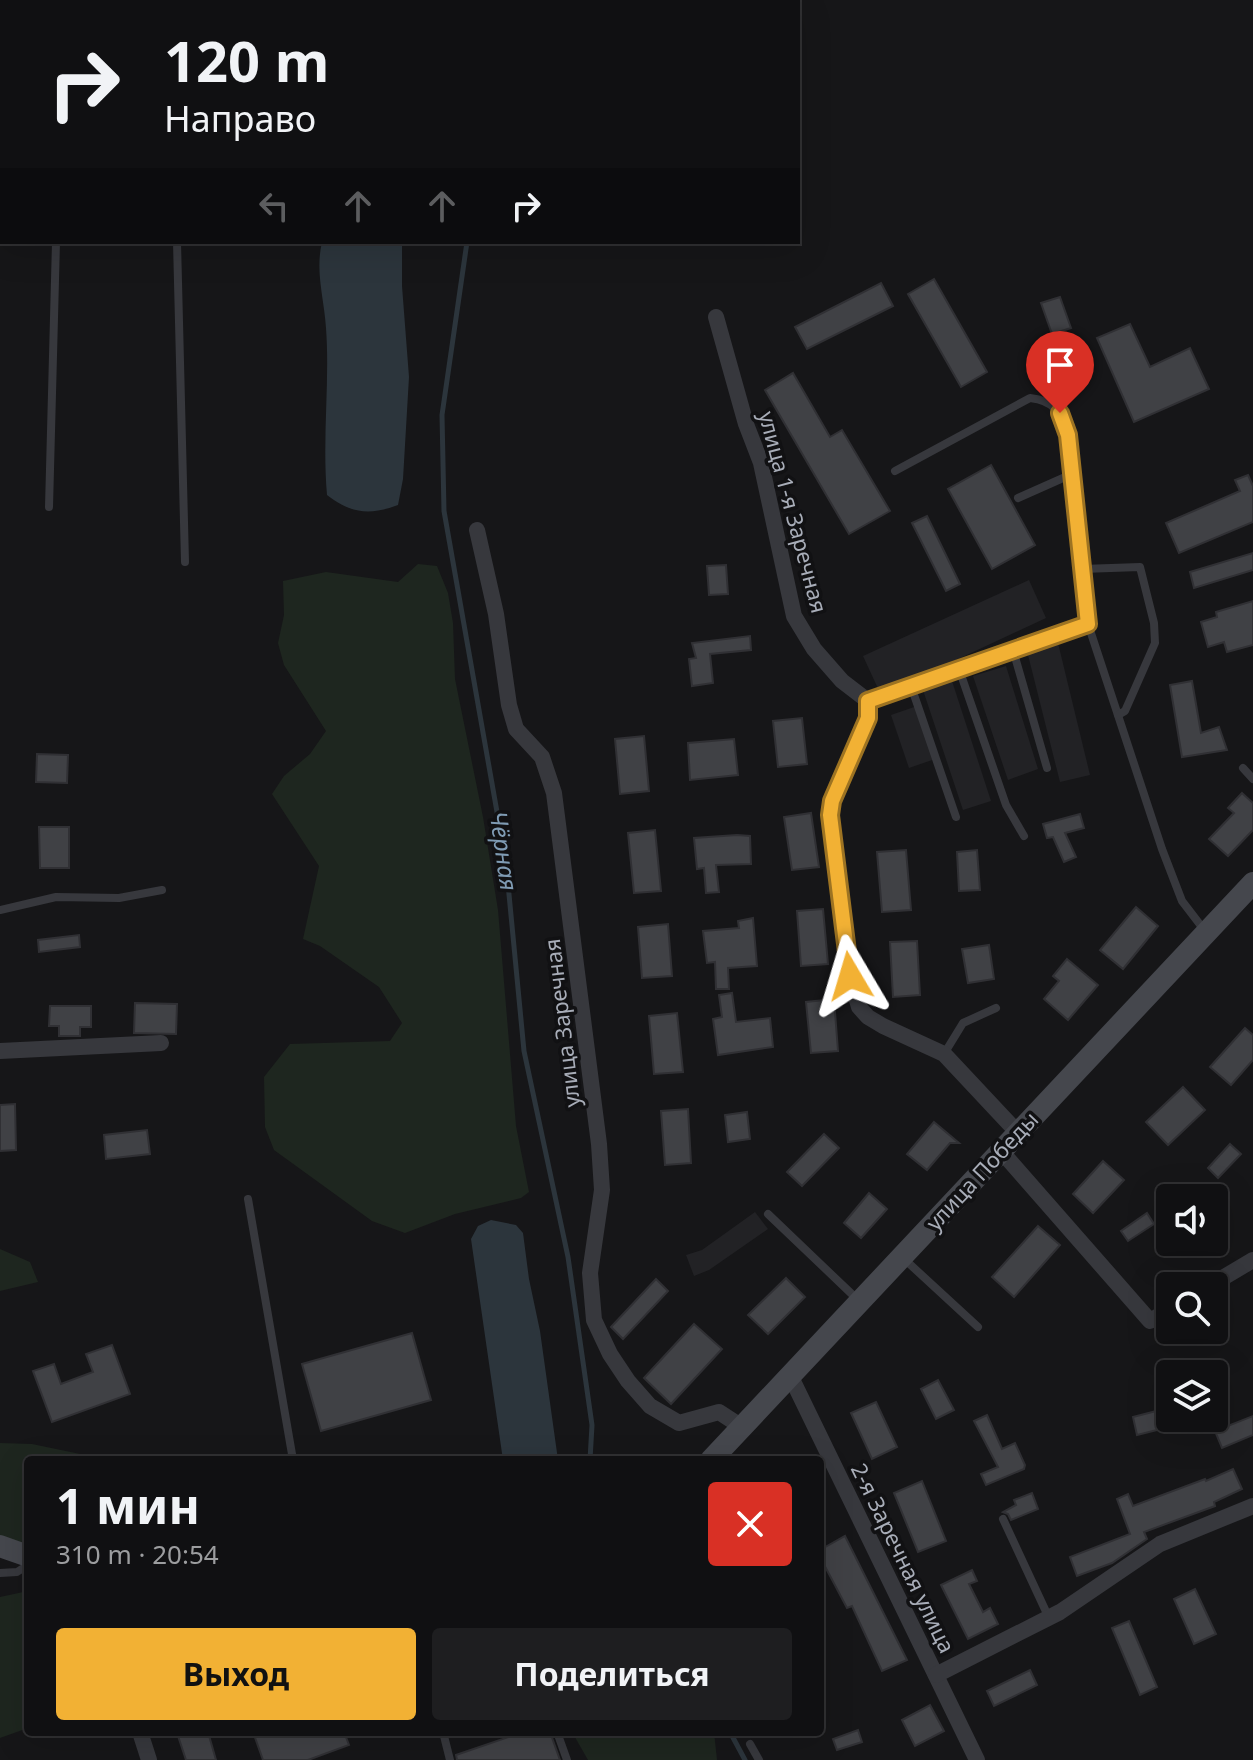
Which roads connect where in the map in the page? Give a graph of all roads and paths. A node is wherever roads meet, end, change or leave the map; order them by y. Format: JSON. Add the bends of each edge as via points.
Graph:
{"nodes":[{"id":1,"x":56,"y":244,"type":"edge"},
{"id":2,"x":177,"y":244,"type":"edge"},
{"id":3,"x":716,"y":317,"type":"dead end"},
{"id":4,"x":895,"y":471,"type":"dead end"},
{"id":5,"x":1072,"y":474,"type":"junction"},
{"id":6,"x":1018,"y":498,"type":"dead end"},
{"id":7,"x":49,"y":507,"type":"dead end"},
{"id":8,"x":477,"y":530,"type":"dead end"},
{"id":9,"x":185,"y":562,"type":"dead end"},
{"id":10,"x":1082,"y":569,"type":"junction"},
{"id":11,"x":1088,"y":624,"type":"junction"},
{"id":12,"x":1013,"y":650,"type":"junction"},
{"id":13,"x":959,"y":669,"type":"junction"},
{"id":14,"x":911,"y":686,"type":"junction"},
{"id":15,"x":868,"y":701,"type":"junction"},
{"id":16,"x":1118,"y":715,"type":"junction"},
{"id":17,"x":1047,"y":768,"type":"dead end"},
{"id":18,"x":1243,"y":768,"type":"dead end"},
{"id":19,"x":1253,"y":779,"type":"edge"},
{"id":20,"x":956,"y":817,"type":"dead end"},
{"id":21,"x":1024,"y":836,"type":"dead end"},
{"id":22,"x":1253,"y":883,"type":"edge"},
{"id":23,"x":162,"y":890,"type":"dead end"},
{"id":24,"x":0,"y":910,"type":"edge"},
{"id":25,"x":1206,"y":931,"type":"junction"},
{"id":26,"x":996,"y":1008,"type":"dead end"},
{"id":27,"x":161,"y":1043,"type":"dead end"},
{"id":28,"x":0,"y":1051,"type":"edge"},
{"id":29,"x":944,"y":1054,"type":"junction"},
{"id":30,"x":1018,"y":1133,"type":"junction"},
{"id":31,"x":1001,"y":1151,"type":"junction"},
{"id":32,"x":248,"y":1199,"type":"dead end"},
{"id":33,"x":768,"y":1214,"type":"dead end"},
{"id":34,"x":902,"y":1256,"type":"junction"},
{"id":35,"x":1253,"y":1260,"type":"edge"},
{"id":36,"x":1228,"y":1275,"type":"edge"},
{"id":37,"x":859,"y":1301,"type":"junction"},
{"id":38,"x":1156,"y":1317,"type":"edge"},
{"id":39,"x":978,"y":1327,"type":"dead end"},
{"id":40,"x":790,"y":1375,"type":"junction"},
{"id":41,"x":742,"y":1427,"type":"junction"},
{"id":42,"x":292,"y":1456,"type":"edge"},
{"id":43,"x":715,"y":1456,"type":"edge"},
{"id":44,"x":1253,"y":1506,"type":"edge"},
{"id":45,"x":1003,"y":1519,"type":"dead end"},
{"id":46,"x":0,"y":1546,"type":"edge"},
{"id":47,"x":24,"y":1555,"type":"edge"},
{"id":48,"x":24,"y":1568,"type":"edge"},
{"id":49,"x":0,"y":1573,"type":"edge"},
{"id":50,"x":1049,"y":1618,"type":"junction"},
{"id":51,"x":936,"y":1675,"type":"junction"},
{"id":52,"x":141,"y":1736,"type":"edge"},
{"id":53,"x":444,"y":1736,"type":"edge"},
{"id":54,"x":558,"y":1736,"type":"edge"},
{"id":55,"x":750,"y":1744,"type":"dead end"},
{"id":56,"x":149,"y":1760,"type":"edge"},
{"id":57,"x":450,"y":1760,"type":"edge"},
{"id":58,"x":567,"y":1760,"type":"edge"},
{"id":59,"x":759,"y":1760,"type":"edge"},
{"id":60,"x":977,"y":1760,"type":"edge"}],
"edges":[{"from":1,"to":7,"type":"lane"},
{"from":2,"to":9,"type":"lane"},
{"from":3,"to":15,"type":"street","name":"улица 1-я Заречная","via":[[761,463],[794,616],[823,660]]},
{"from":4,"to":5,"type":"lane","via":[[1030,398],[1045,400],[1060,413]]},
{"from":5,"to":6,"type":"lane"},
{"from":5,"to":10,"type":"lane"},
{"from":8,"to":41,"type":"street","name":"улица Заречная","via":[[516,729],[542,757],[554,793],[599,1144],[602,1190],[590,1273],[594,1320],[610,1354],[650,1406],[679,1423],[719,1412]]},
{"from":10,"to":11,"type":"lane"},
{"from":10,"to":16,"type":"lane","via":[[1140,567],[1154,623],[1155,643],[1125,711]]},
{"from":11,"to":12,"type":"lane"},
{"from":11,"to":16,"type":"lane"},
{"from":12,"to":13,"type":"lane"},
{"from":12,"to":17,"type":"lane"},
{"from":13,"to":14,"type":"lane"},
{"from":13,"to":21,"type":"lane","via":[[1006,805]]},
{"from":14,"to":15,"type":"lane"},
{"from":14,"to":20,"type":"lane"},
{"from":15,"to":29,"type":"street","via":[[868,718],[830,815],[850,976],[859,1007],[868,1017]]},
{"from":16,"to":25,"type":"lane","via":[[1182,901]]},
{"from":18,"to":19,"type":"lane"},
{"from":22,"to":25,"type":"street","name":"улица Победы"},
{"from":23,"to":24,"type":"lane","via":[[119,898],[56,897]]},
{"from":25,"to":30,"type":"street","name":"улица Победы"},
{"from":26,"to":29,"type":"lane","via":[[963,1023]]},
{"from":27,"to":28,"type":"street"},
{"from":29,"to":30,"type":"street"},
{"from":30,"to":31,"type":"street","name":"улица Победы"},
{"from":31,"to":34,"type":"street","name":"улица Победы"},
{"from":31,"to":38,"type":"street","via":[[1150,1321]]},
{"from":32,"to":42,"type":"lane"},
{"from":33,"to":37,"type":"lane"},
{"from":34,"to":37,"type":"street","name":"улица Победы"},
{"from":34,"to":39,"type":"lane"},
{"from":35,"to":36,"type":"street"},
{"from":37,"to":40,"type":"street","name":"улица Победы"},
{"from":40,"to":41,"type":"street","name":"улица Победы"},
{"from":40,"to":51,"type":"street","name":"2-я Заречная улица"},
{"from":41,"to":43,"type":"street","name":"улица Победы"},
{"from":44,"to":50,"type":"street","via":[[1160,1544]]},
{"from":45,"to":50,"type":"lane"},
{"from":46,"to":47,"type":"street"},
{"from":48,"to":49,"type":"lane"},
{"from":50,"to":51,"type":"street"},
{"from":51,"to":60,"type":"street","name":"2-я Заречная улица"},
{"from":52,"to":56,"type":"street"},
{"from":53,"to":57,"type":"lane"},
{"from":54,"to":58,"type":"lane"},
{"from":55,"to":59,"type":"lane"}]}
